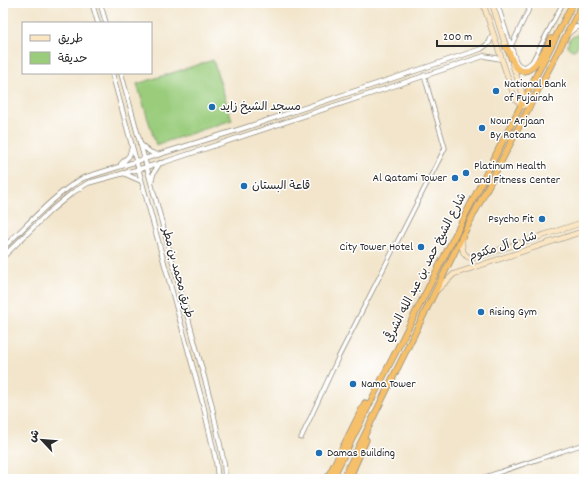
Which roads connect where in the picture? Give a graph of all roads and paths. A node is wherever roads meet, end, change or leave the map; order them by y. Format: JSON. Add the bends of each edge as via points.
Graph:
{"nodes":[{"id":1,"x":92,"y":3,"type":"edge"},
{"id":2,"x":100,"y":3,"type":"edge"},
{"id":3,"x":483,"y":3,"type":"edge"},
{"id":4,"x":492,"y":3,"type":"edge"},
{"id":5,"x":497,"y":3,"type":"edge"},
{"id":6,"x":532,"y":3,"type":"edge"},
{"id":7,"x":563,"y":3,"type":"edge"},
{"id":8,"x":569,"y":3,"type":"edge"},
{"id":9,"x":573,"y":3,"type":"edge"},
{"id":10,"x":583,"y":3,"type":"edge"},
{"id":11,"x":584,"y":6,"type":"edge"},
{"id":12,"x":570,"y":10,"type":"junction"},
{"id":13,"x":584,"y":15,"type":"edge"},
{"id":14,"x":564,"y":20,"type":"junction"},
{"id":15,"x":98,"y":22,"type":"edge"},
{"id":16,"x":106,"y":22,"type":"edge"},
{"id":17,"x":584,"y":28,"type":"edge"},
{"id":18,"x":494,"y":32,"type":"junction"},
{"id":19,"x":559,"y":32,"type":"junction"},
{"id":20,"x":565,"y":37,"type":"junction"},
{"id":21,"x":509,"y":46,"type":"junction"},
{"id":22,"x":453,"y":58,"type":"junction"},
{"id":23,"x":502,"y":59,"type":"junction"},
{"id":24,"x":453,"y":65,"type":"junction"},
{"id":25,"x":112,"y":74,"type":"edge"},
{"id":26,"x":121,"y":74,"type":"edge"},
{"id":27,"x":424,"y":75,"type":"junction"},
{"id":28,"x":364,"y":87,"type":"junction"},
{"id":29,"x":364,"y":95,"type":"junction"},
{"id":30,"x":535,"y":96,"type":"junction"},
{"id":31,"x":524,"y":99,"type":"junction"},
{"id":32,"x":526,"y":105,"type":"junction"},
{"id":33,"x":302,"y":108,"type":"junction"},
{"id":34,"x":517,"y":113,"type":"junction"},
{"id":35,"x":299,"y":117,"type":"junction"},
{"id":36,"x":215,"y":137,"type":"junction"},
{"id":37,"x":140,"y":144,"type":"junction"},
{"id":38,"x":214,"y":145,"type":"junction"},
{"id":39,"x":132,"y":146,"type":"junction"},
{"id":40,"x":158,"y":155,"type":"junction"},
{"id":41,"x":144,"y":158,"type":"junction"},
{"id":42,"x":136,"y":161,"type":"junction"},
{"id":43,"x":160,"y":163,"type":"junction"},
{"id":44,"x":119,"y":166,"type":"junction"},
{"id":45,"x":147,"y":166,"type":"junction"},
{"id":46,"x":138,"y":169,"type":"junction"},
{"id":47,"x":497,"y":169,"type":"junction"},
{"id":48,"x":121,"y":173,"type":"junction"},
{"id":49,"x":141,"y":181,"type":"junction"},
{"id":50,"x":151,"y":183,"type":"junction"},
{"id":51,"x":584,"y":222,"type":"edge"},
{"id":52,"x":584,"y":231,"type":"edge"},
{"id":53,"x":462,"y":237,"type":"junction"},
{"id":54,"x":3,"y":248,"type":"edge"},
{"id":55,"x":488,"y":254,"type":"junction"},
{"id":56,"x":3,"y":257,"type":"edge"},
{"id":57,"x":487,"y":263,"type":"junction"},
{"id":58,"x":434,"y":293,"type":"junction"},
{"id":59,"x":383,"y":377,"type":"junction"},
{"id":60,"x":382,"y":401,"type":"junction"},
{"id":61,"x":301,"y":438,"type":"dead end"},
{"id":62,"x":584,"y":444,"type":"edge"},
{"id":63,"x":218,"y":479,"type":"edge"},
{"id":64,"x":225,"y":479,"type":"edge"},
{"id":65,"x":326,"y":479,"type":"edge"},
{"id":66,"x":332,"y":479,"type":"edge"},
{"id":67,"x":343,"y":479,"type":"edge"},
{"id":68,"x":349,"y":479,"type":"edge"},
{"id":69,"x":479,"y":479,"type":"edge"}],
"edges":[{"from":1,"to":15,"type":"street"},
{"from":2,"to":16,"type":"street"},
{"from":3,"to":18,"type":"main road"},
{"from":4,"to":21,"type":"main road"},
{"from":5,"to":21,"type":"street"},
{"from":6,"to":21,"type":"street"},
{"from":7,"to":21,"type":"street","via":[[529,65],[518,64]]},
{"from":8,"to":12,"type":"highway"},
{"from":9,"to":12,"type":"highway","name":"شارع الشيخ حمد بن عبد الله الشرقي"},
{"from":10,"to":20,"type":"highway","name":"شارع الشيخ حمد بن عبد الله الشرقي"},
{"from":11,"to":13,"type":"street"},
{"from":12,"to":14,"type":"highway","name":"شارع الشيخ حمد بن عبد الله الشرقي"},
{"from":14,"to":19,"type":"highway","name":"شارع الشيخ حمد بن عبد الله الشرقي"},
{"from":14,"to":21,"type":"highway","via":[[536,64],[529,70],[518,68]]},
{"from":17,"to":20,"type":"street","via":[[573,29]]},
{"from":18,"to":22,"type":"street","via":[[486,46]]},
{"from":18,"to":23,"type":"main road"},
{"from":19,"to":30,"type":"highway","via":[[530,94],[532,97]]},
{"from":19,"to":31,"type":"highway","name":"شارع الشيخ حمد بن عبد الله الشرقي"},
{"from":20,"to":30,"type":"highway","name":"شارع الشيخ حمد بن عبد الله الشرقي"},
{"from":21,"to":31,"type":"main road"},
{"from":22,"to":24,"type":"street","via":[[456,60]]},
{"from":22,"to":28,"type":"street"},
{"from":23,"to":24,"type":"street","via":[[484,56]]},
{"from":23,"to":32,"type":"main road","via":[[514,97]]},
{"from":24,"to":27,"type":"street"},
{"from":25,"to":39,"type":"street","name":"طريق محمد بن مطر"},
{"from":26,"to":37,"type":"street","name":"طريق محمد بن مطر"},
{"from":27,"to":29,"type":"street"},
{"from":27,"to":61,"type":"street","via":[[445,148],[338,358]]},
{"from":28,"to":29,"type":"street"},
{"from":28,"to":33,"type":"street"},
{"from":29,"to":35,"type":"street"},
{"from":30,"to":32,"type":"highway","name":"شارع الشيخ حمد بن عبد الله الشرقي"},
{"from":31,"to":32,"type":"highway","name":"شارع الشيخ حمد بن عبد الله الشرقي"},
{"from":32,"to":34,"type":"highway","name":"شارع الشيخ حمد بن عبد الله الشرقي"},
{"from":32,"to":47,"type":"highway","name":"شارع الشيخ حمد بن عبد الله الشرقي","via":[[526,113]]},
{"from":33,"to":35,"type":"street","via":[[305,112]]},
{"from":33,"to":36,"type":"street"},
{"from":34,"to":47,"type":"highway","via":[[523,113]]},
{"from":34,"to":59,"type":"highway","name":"شارع الشيخ حمد بن عبد الله الشرقي"},
{"from":35,"to":38,"type":"street"},
{"from":36,"to":38,"type":"street","via":[[212,142]]},
{"from":36,"to":40,"type":"street"},
{"from":37,"to":40,"type":"street"},
{"from":37,"to":41,"type":"street","name":"طريق محمد بن مطر"},
{"from":38,"to":43,"type":"street"},
{"from":39,"to":42,"type":"street","name":"طريق محمد بن مطر"},
{"from":39,"to":44,"type":"street","via":[[127,158]]},
{"from":40,"to":41,"type":"street"},
{"from":41,"to":42,"type":"street"},
{"from":41,"to":45,"type":"street","name":"طريق محمد بن مطر"},
{"from":42,"to":44,"type":"street"},
{"from":42,"to":46,"type":"street","name":"طريق محمد بن مطر"},
{"from":43,"to":45,"type":"street"},
{"from":43,"to":50,"type":"street"},
{"from":44,"to":54,"type":"street","via":[[68,186]]},
{"from":45,"to":46,"type":"street"},
{"from":45,"to":50,"type":"street","name":"طريق محمد بن مطر"},
{"from":46,"to":48,"type":"street"},
{"from":46,"to":49,"type":"street","name":"طريق محمد بن مطر"},
{"from":47,"to":53,"type":"highway","name":"شارع الشيخ حمد بن عبد الله الشرقي"},
{"from":48,"to":49,"type":"street"},
{"from":48,"to":56,"type":"street","via":[[88,183],[72,193]]},
{"from":49,"to":63,"type":"street","name":"طريق محمد بن مطر","via":[[203,404]]},
{"from":50,"to":64,"type":"street","name":"طريق محمد بن مطر","via":[[211,402]]},
{"from":51,"to":55,"type":"main road","name":"شارع آل مكتوم"},
{"from":52,"to":57,"type":"main road","name":"شارع آل مكتوم"},
{"from":53,"to":55,"type":"main road","name":"شارع آل مكتوم","via":[[462,250],[467,257]]},
{"from":53,"to":58,"type":"highway","name":"شارع الشيخ حمد بن عبد الله الشرقي"},
{"from":55,"to":57,"type":"main road","via":[[484,260]]},
{"from":57,"to":58,"type":"main road","name":"شارع آل مكتوم","via":[[452,275]]},
{"from":58,"to":60,"type":"highway","name":"شارع الشيخ حمد بن عبد الله الشرقي"},
{"from":59,"to":65,"type":"highway","via":[[376,384]]},
{"from":59,"to":66,"type":"highway","name":"شارع الشيخ حمد بن عبد الله الشرقي"},
{"from":60,"to":67,"type":"highway","name":"شارع الشيخ حمد بن عبد الله الشرقي"},
{"from":60,"to":68,"type":"highway"},
{"from":62,"to":69,"type":"street"}]}
